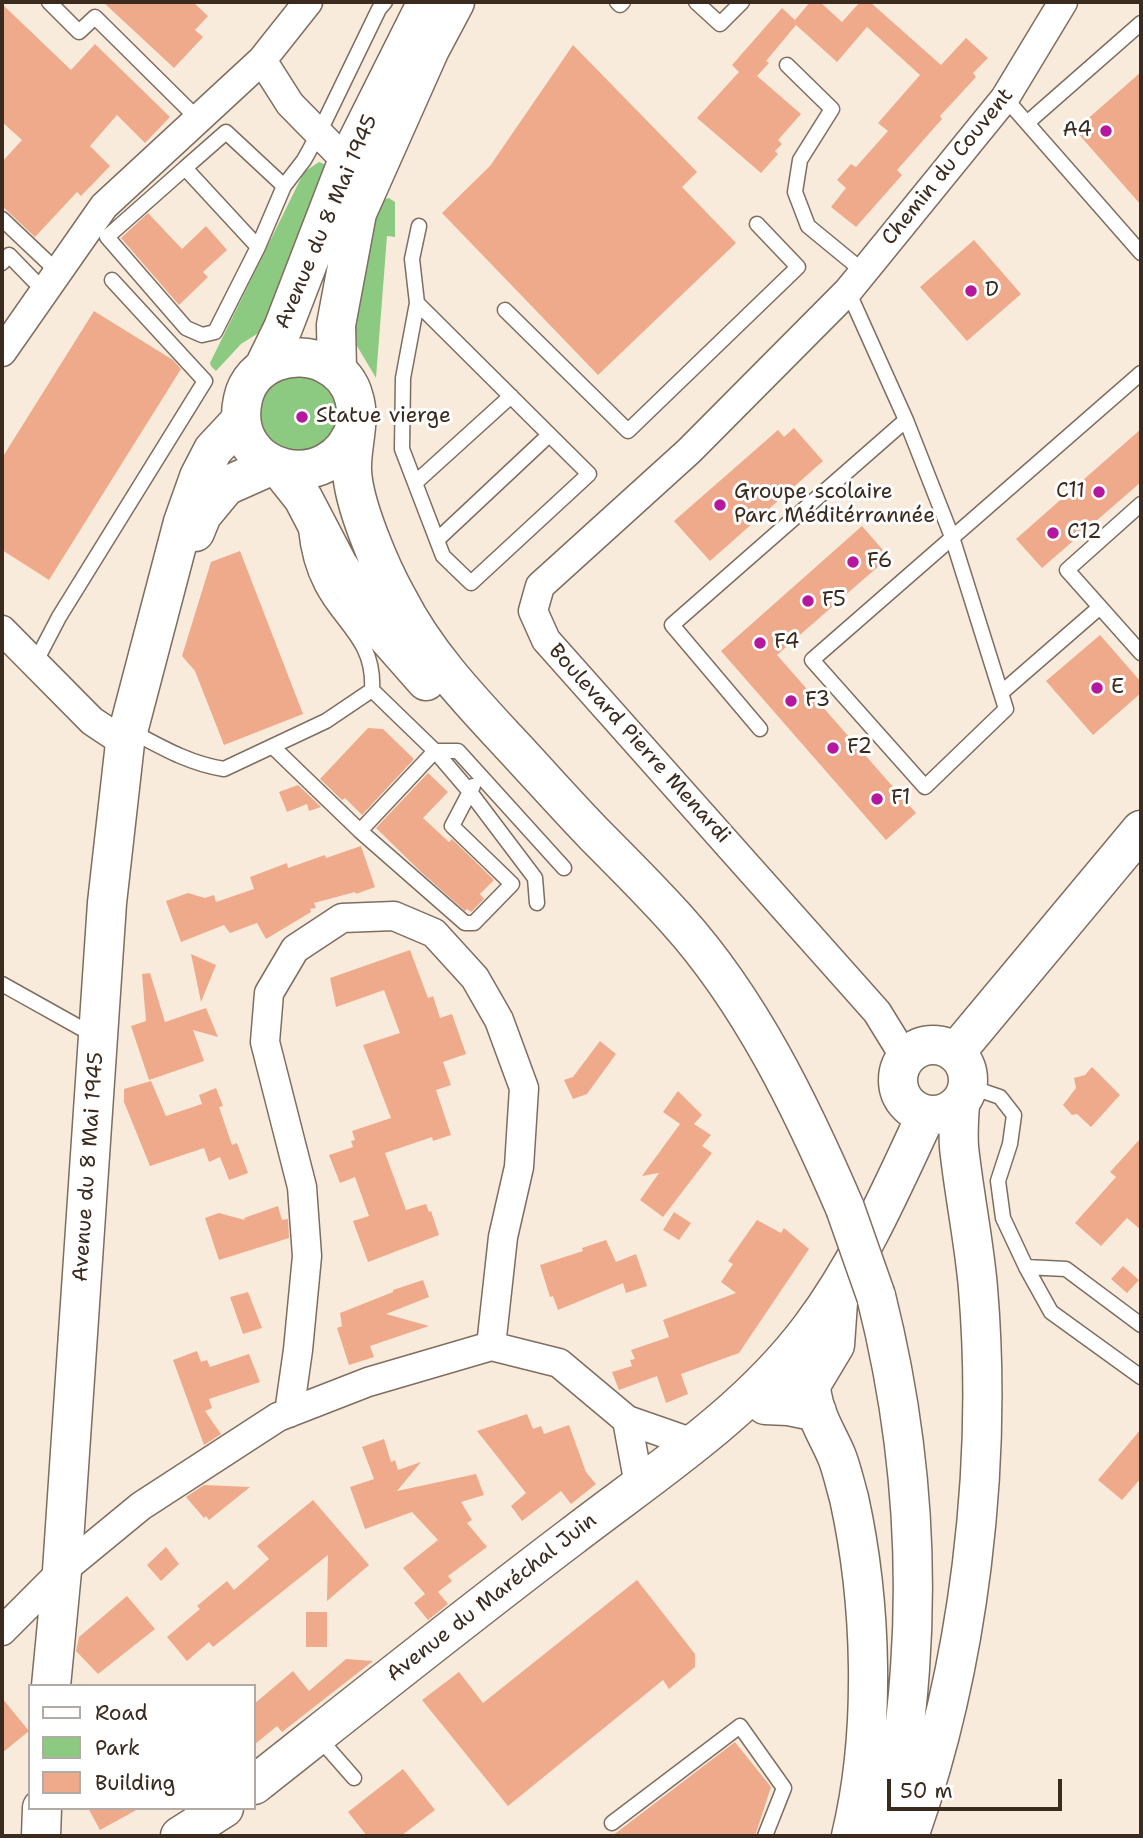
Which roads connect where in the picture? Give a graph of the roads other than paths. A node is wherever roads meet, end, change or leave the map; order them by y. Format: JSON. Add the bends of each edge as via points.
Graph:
{"nodes":[{"id":1,"x":49,"y":2,"type":"edge"},
{"id":2,"x":308,"y":2,"type":"edge"},
{"id":3,"x":386,"y":2,"type":"edge"},
{"id":4,"x":427,"y":2,"type":"edge"},
{"id":5,"x":455,"y":2,"type":"edge"},
{"id":6,"x":617,"y":2,"type":"edge"},
{"id":7,"x":623,"y":2,"type":"edge"},
{"id":8,"x":696,"y":2,"type":"edge"},
{"id":9,"x":742,"y":2,"type":"edge"},
{"id":10,"x":1063,"y":2,"type":"edge"},
{"id":11,"x":1141,"y":23,"type":"edge"},
{"id":12,"x":262,"y":60,"type":"junction"},
{"id":13,"x":787,"y":65,"type":"dead end"},
{"id":14,"x":1005,"y":99,"type":"junction"},
{"id":15,"x":198,"y":119,"type":"junction"},
{"id":16,"x":1027,"y":123,"type":"junction"},
{"id":17,"x":319,"y":133,"type":"junction"},
{"id":18,"x":347,"y":162,"type":"junction"},
{"id":19,"x":185,"y":169,"type":"junction"},
{"id":20,"x":284,"y":186,"type":"junction"},
{"id":21,"x":2,"y":219,"type":"edge"},
{"id":22,"x":757,"y":223,"type":"dead end"},
{"id":23,"x":419,"y":226,"type":"dead end"},
{"id":24,"x":258,"y":247,"type":"junction"},
{"id":25,"x":1141,"y":253,"type":"edge"},
{"id":26,"x":4,"y":256,"type":"edge"},
{"id":27,"x":112,"y":279,"type":"dead end"},
{"id":28,"x":51,"y":281,"type":"junction"},
{"id":29,"x":856,"y":281,"type":"junction"},
{"id":30,"x":417,"y":303,"type":"junction"},
{"id":31,"x":505,"y":310,"type":"dead end"},
{"id":32,"x":2,"y":352,"type":"edge"},
{"id":33,"x":264,"y":367,"type":"junction"},
{"id":34,"x":337,"y":370,"type":"junction"},
{"id":35,"x":1141,"y":373,"type":"edge"},
{"id":36,"x":511,"y":396,"type":"junction"},
{"id":37,"x":241,"y":420,"type":"junction"},
{"id":38,"x":906,"y":420,"type":"junction"},
{"id":39,"x":356,"y":425,"type":"junction"},
{"id":40,"x":549,"y":435,"type":"junction"},
{"id":41,"x":276,"y":466,"type":"junction"},
{"id":42,"x":415,"y":483,"type":"junction"},
{"id":43,"x":303,"y":498,"type":"junction"},
{"id":44,"x":1141,"y":504,"type":"edge"},
{"id":45,"x":952,"y":537,"type":"junction"},
{"id":46,"x":436,"y":540,"type":"junction"},
{"id":47,"x":1100,"y":607,"type":"junction"},
{"id":48,"x":2,"y":630,"type":"edge"},
{"id":49,"x":150,"y":652,"type":"junction"},
{"id":50,"x":1141,"y":653,"type":"edge"},
{"id":51,"x":35,"y":663,"type":"junction"},
{"id":52,"x":372,"y":690,"type":"junction"},
{"id":53,"x":1001,"y":694,"type":"junction"},
{"id":54,"x":760,"y":729,"type":"dead end"},
{"id":55,"x":127,"y":737,"type":"junction"},
{"id":56,"x":273,"y":747,"type":"junction"},
{"id":57,"x":435,"y":751,"type":"junction"},
{"id":58,"x":480,"y":773,"type":"junction"},
{"id":59,"x":470,"y":792,"type":"junction"},
{"id":60,"x":1141,"y":830,"type":"edge"},
{"id":61,"x":360,"y":831,"type":"junction"},
{"id":62,"x":592,"y":832,"type":"junction"},
{"id":63,"x":565,"y":868,"type":"dead end"},
{"id":64,"x":537,"y":903,"type":"dead end"},
{"id":65,"x":2,"y":984,"type":"edge"},
{"id":66,"x":98,"y":1038,"type":"junction"},
{"id":67,"x":906,"y":1059,"type":"junction"},
{"id":68,"x":952,"y":1090,"type":"junction"},
{"id":69,"x":1026,"y":1267,"type":"junction"},
{"id":70,"x":839,"y":1286,"type":"junction"},
{"id":71,"x":1141,"y":1325,"type":"edge"},
{"id":72,"x":811,"y":1329,"type":"junction"},
{"id":73,"x":491,"y":1346,"type":"junction"},
{"id":74,"x":1141,"y":1377,"type":"edge"},
{"id":75,"x":814,"y":1399,"type":"junction"},
{"id":76,"x":749,"y":1409,"type":"junction"},
{"id":77,"x":289,"y":1413,"type":"junction"},
{"id":78,"x":626,"y":1420,"type":"junction"},
{"id":79,"x":693,"y":1443,"type":"junction"},
{"id":80,"x":639,"y":1485,"type":"junction"},
{"id":81,"x":62,"y":1571,"type":"junction"},
{"id":82,"x":2,"y":1632,"type":"edge"},
{"id":83,"x":51,"y":1684,"type":"edge"},
{"id":84,"x":316,"y":1735,"type":"junction"},
{"id":85,"x":354,"y":1778,"type":"dead end"},
{"id":86,"x":256,"y":1783,"type":"edge"},
{"id":87,"x":42,"y":1810,"type":"edge"},
{"id":88,"x":221,"y":1810,"type":"edge"},
{"id":89,"x":612,"y":1823,"type":"dead end"},
{"id":90,"x":891,"y":1829,"type":"edge"},
{"id":91,"x":41,"y":1836,"type":"edge"},
{"id":92,"x":180,"y":1836,"type":"edge"},
{"id":93,"x":765,"y":1836,"type":"edge"},
{"id":94,"x":851,"y":1836,"type":"edge"}],
"edges":[{"from":1,"to":15,"type":"lane","via":[[79,32],[95,17]]},
{"from":2,"to":12,"type":"street"},
{"from":3,"to":17,"type":"lane"},
{"from":4,"to":18,"type":"main road","name":"Avenue du 8 Mai 1945"},
{"from":5,"to":34,"type":"main road","name":"Avenue du 8 Mai 1945","via":[[357,213],[336,325]]},
{"from":6,"to":7,"type":"lane"},
{"from":8,"to":9,"type":"lane","via":[[720,24]]},
{"from":10,"to":14,"type":"street","name":"Chemin du Couvent"},
{"from":11,"to":16,"type":"lane"},
{"from":12,"to":15,"type":"street"},
{"from":12,"to":17,"type":"street","via":[[290,104]]},
{"from":13,"to":29,"type":"lane","via":[[832,109],[800,160],[795,192],[808,226]]},
{"from":14,"to":16,"type":"lane"},
{"from":14,"to":29,"type":"street","name":"Chemin du Couvent"},
{"from":15,"to":28,"type":"street","via":[[104,206]]},
{"from":16,"to":25,"type":"lane"},
{"from":17,"to":18,"type":"street"},
{"from":17,"to":20,"type":"lane"},
{"from":18,"to":33,"type":"main road","name":"Avenue du 8 Mai 1945"},
{"from":19,"to":20,"type":"lane","via":[[226,132]]},
{"from":19,"to":24,"type":"lane"},
{"from":19,"to":24,"type":"lane","via":[[107,237],[186,328],[202,335],[215,332]]},
{"from":20,"to":24,"type":"lane"},
{"from":21,"to":28,"type":"lane"},
{"from":22,"to":31,"type":"lane","via":[[798,267],[628,431]]},
{"from":23,"to":30,"type":"lane","via":[[412,259]]},
{"from":26,"to":28,"type":"lane"},
{"from":27,"to":51,"type":"lane","via":[[205,381]]},
{"from":28,"to":32,"type":"street"},
{"from":29,"to":38,"type":"lane"},
{"from":29,"to":67,"type":"street","name":"Boulevard Pierre Menardi","via":[[689,451],[540,586],[533,611],[546,640],[877,1012]]},
{"from":30,"to":36,"type":"lane"},
{"from":30,"to":42,"type":"lane","via":[[403,378],[402,449]]},
{"from":33,"to":34,"type":"main road","via":[[288,357],[313,357]]},
{"from":33,"to":37,"type":"main road","via":[[243,397]]},
{"from":34,"to":39,"type":"main road","via":[[355,401]]},
{"from":35,"to":45,"type":"lane"},
{"from":36,"to":40,"type":"lane"},
{"from":36,"to":42,"type":"lane"},
{"from":37,"to":41,"type":"main road","via":[[256,452]]},
{"from":37,"to":49,"type":"main road","via":[[213,450],[199,477]]},
{"from":38,"to":45,"type":"lane"},
{"from":38,"to":54,"type":"lane","via":[[673,625]]},
{"from":39,"to":41,"type":"main road","via":[[341,453],[327,464],[308,470]]},
{"from":39,"to":62,"type":"main road","via":[[352,472],[361,510],[397,599],[462,691]]},
{"from":40,"to":46,"type":"lane"},
{"from":40,"to":46,"type":"lane","via":[[589,474],[471,583],[443,556]]},
{"from":41,"to":43,"type":"main road"},
{"from":41,"to":49,"type":"main road","via":[[226,486],[202,515]]},
{"from":42,"to":46,"type":"lane"},
{"from":43,"to":52,"type":"lane","via":[[308,554],[323,588],[363,645],[373,670]]},
{"from":43,"to":62,"type":"main road","via":[[338,565],[400,651],[426,681]]},
{"from":44,"to":47,"type":"lane","via":[[1067,569]]},
{"from":45,"to":53,"type":"lane"},
{"from":45,"to":53,"type":"lane","via":[[812,660],[925,787],[1006,709]]},
{"from":47,"to":50,"type":"lane"},
{"from":47,"to":53,"type":"lane"},
{"from":48,"to":51,"type":"street"},
{"from":49,"to":55,"type":"main road","name":"Avenue du 8 Mai 1945"},
{"from":51,"to":55,"type":"street","via":[[92,721]]},
{"from":52,"to":56,"type":"lane","via":[[326,721]]},
{"from":52,"to":57,"type":"lane"},
{"from":55,"to":56,"type":"lane","via":[[224,769]]},
{"from":55,"to":66,"type":"main road","name":"Avenue du 8 Mai 1945","via":[[107,903]]},
{"from":56,"to":61,"type":"lane"},
{"from":57,"to":58,"type":"lane","via":[[458,751]]},
{"from":57,"to":59,"type":"lane"},
{"from":57,"to":61,"type":"lane"},
{"from":58,"to":59,"type":"lane"},
{"from":58,"to":63,"type":"lane"},
{"from":59,"to":61,"type":"lane","via":[[452,826],[512,884],[474,923],[466,923]]},
{"from":59,"to":64,"type":"lane","via":[[535,878]]},
{"from":60,"to":68,"type":"main road","name":"Avenue du Maréchal Juin"},
{"from":62,"to":90,"type":"main road","bridge":true,"via":[[679,922],[762,1039],[818,1145],[876,1296],[903,1429],[914,1552],[908,1692]]},
{"from":65,"to":66,"type":"lane"},
{"from":66,"to":81,"type":"main road","name":"Avenue du 8 Mai 1945"},
{"from":67,"to":68,"type":"main road","via":[[914,1051],[945,1047]]},
{"from":67,"to":68,"type":"main road","via":[[900,1069],[900,1093],[915,1111]]},
{"from":68,"to":69,"type":"lane","via":[[1000,1097],[1014,1115],[998,1181],[1003,1218]]},
{"from":68,"to":70,"type":"main road","name":"Avenue du Maréchal Juin"},
{"from":68,"to":90,"type":"main road","via":[[978,1289],[981,1422],[974,1542],[946,1711],[927,1785]]},
{"from":69,"to":71,"type":"lane","via":[[1066,1269]]},
{"from":69,"to":74,"type":"lane","via":[[1051,1312]]},
{"from":70,"to":72,"type":"main road","name":"Avenue du Maréchal Juin"},
{"from":70,"to":75,"type":"main road","name":"Avenue du Maréchal Juin","via":[[835,1346]]},
{"from":72,"to":75,"type":"main road","via":[[808,1362]]},
{"from":72,"to":76,"type":"main road","name":"Avenue du Maréchal Juin"},
{"from":73,"to":77,"type":"street","via":[[368,1382]]},
{"from":73,"to":77,"type":"street","via":[[503,1237],[519,1167],[524,1088],[499,1020],[475,978],[433,933],[394,916],[342,918],[295,949],[269,993],[265,1042],[302,1186],[307,1256]]},
{"from":73,"to":78,"type":"street","via":[[559,1363]]},
{"from":75,"to":76,"type":"main road"},
{"from":75,"to":94,"type":"main road","via":[[849,1499],[866,1630],[867,1709],[859,1802]]},
{"from":76,"to":79,"type":"main road","name":"Avenue du Maréchal Juin"},
{"from":77,"to":81,"type":"street","via":[[141,1506]]},
{"from":78,"to":79,"type":"street"},
{"from":78,"to":80,"type":"street"},
{"from":79,"to":80,"type":"main road","name":"Avenue du Maréchal Juin"},
{"from":80,"to":84,"type":"main road","name":"Avenue du Maréchal Juin"},
{"from":81,"to":82,"type":"street"},
{"from":81,"to":83,"type":"main road","name":"Avenue du 8 Mai 1945"},
{"from":84,"to":85,"type":"lane"},
{"from":84,"to":86,"type":"main road","name":"Avenue du Maréchal Juin"},
{"from":87,"to":91,"type":"main road"},
{"from":88,"to":92,"type":"main road"},
{"from":89,"to":93,"type":"lane","via":[[740,1726],[784,1788]]}]}
